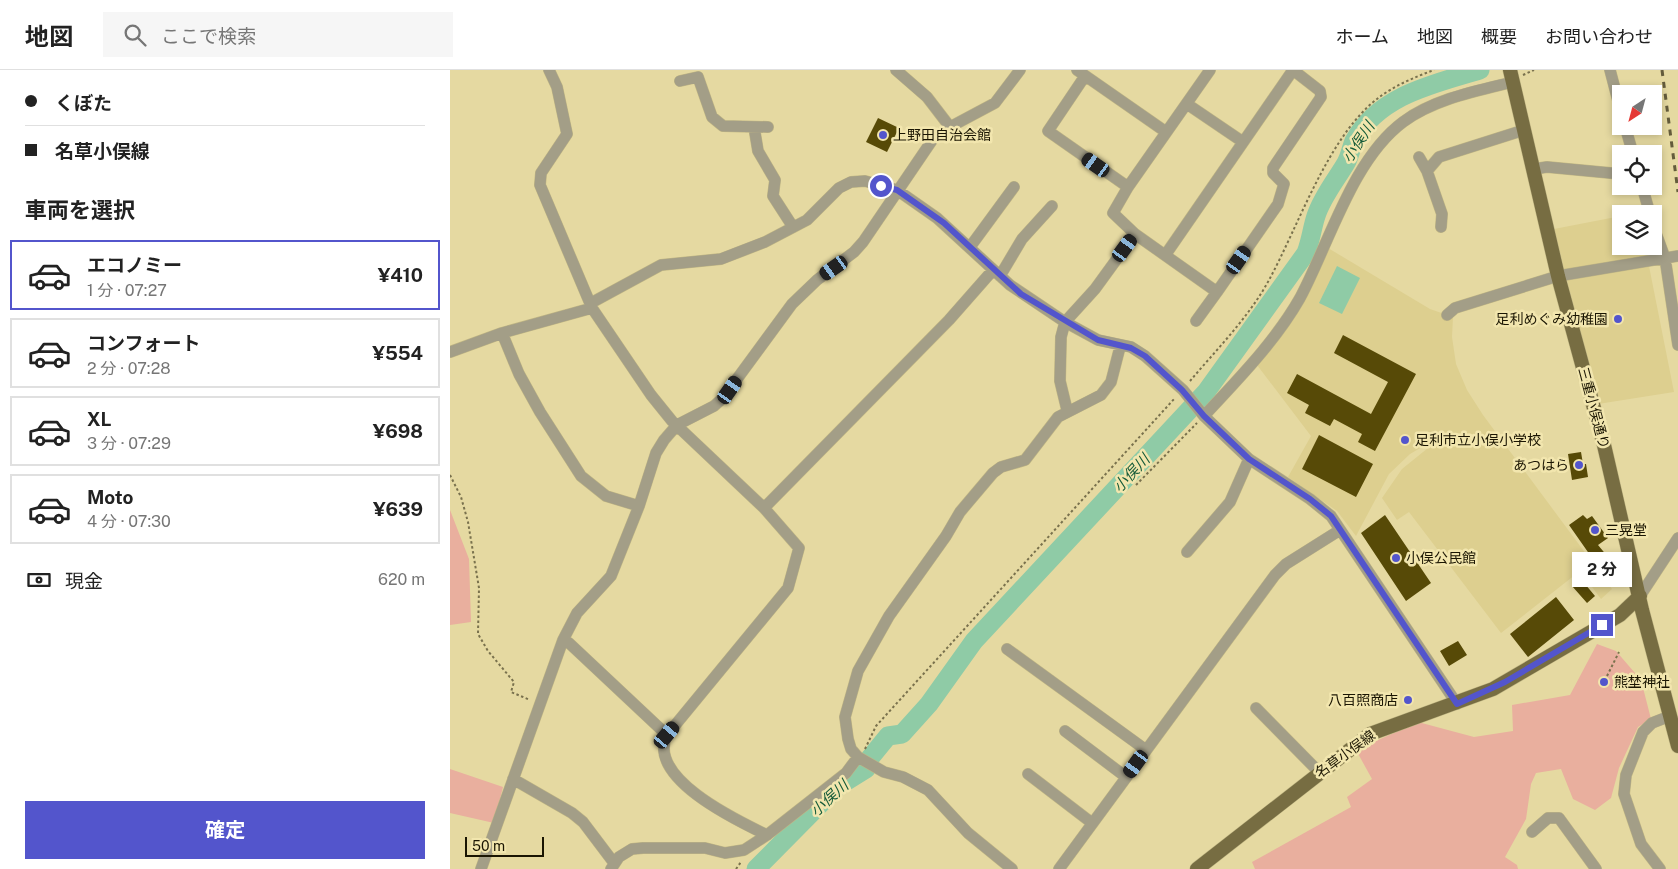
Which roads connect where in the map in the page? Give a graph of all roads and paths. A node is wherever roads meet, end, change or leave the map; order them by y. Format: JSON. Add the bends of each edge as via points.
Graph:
{"nodes":[{"id":1,"x":549,"y":70,"type":"edge"},
{"id":2,"x":896,"y":70,"type":"edge"},
{"id":3,"x":1020,"y":70,"type":"edge"},
{"id":4,"x":1293,"y":70,"type":"edge"},
{"id":5,"x":1423,"y":70,"type":"edge"},
{"id":6,"x":1434,"y":70,"type":"edge"},
{"id":7,"x":1610,"y":70,"type":"edge"},
{"id":8,"x":1206,"y":71,"type":"edge"},
{"id":9,"x":1081,"y":73,"type":"edge"},
{"id":10,"x":1421,"y":75,"type":"junction"},
{"id":11,"x":1511,"y":76,"type":"edge"},
{"id":12,"x":680,"y":81,"type":"dead end"},
{"id":13,"x":1614,"y":85,"type":"edge"},
{"id":14,"x":1187,"y":104,"type":"junction"},
{"id":15,"x":768,"y":127,"type":"dead end"},
{"id":16,"x":950,"y":127,"type":"junction"},
{"id":17,"x":754,"y":128,"type":"junction"},
{"id":18,"x":1524,"y":130,"type":"junction"},
{"id":19,"x":1166,"y":132,"type":"junction"},
{"id":20,"x":1243,"y":142,"type":"junction"},
{"id":21,"x":1419,"y":157,"type":"dead end"},
{"id":22,"x":1534,"y":169,"type":"junction"},
{"id":23,"x":1427,"y":171,"type":"junction"},
{"id":24,"x":1612,"y":173,"type":"edge"},
{"id":25,"x":1128,"y":187,"type":"junction"},
{"id":26,"x":1014,"y":188,"type":"dead end"},
{"id":27,"x":897,"y":190,"type":"junction"},
{"id":28,"x":1052,"y":206,"type":"dead end"},
{"id":29,"x":793,"y":227,"type":"junction"},
{"id":30,"x":1441,"y":227,"type":"dead end"},
{"id":31,"x":1135,"y":234,"type":"junction"},
{"id":32,"x":970,"y":247,"type":"junction"},
{"id":33,"x":1662,"y":250,"type":"edge"},
{"id":34,"x":1166,"y":254,"type":"junction"},
{"id":35,"x":1678,"y":256,"type":"edge"},
{"id":36,"x":1665,"y":258,"type":"junction"},
{"id":37,"x":996,"y":273,"type":"junction"},
{"id":38,"x":1558,"y":276,"type":"junction"},
{"id":39,"x":1217,"y":292,"type":"junction"},
{"id":40,"x":592,"y":306,"type":"junction"},
{"id":41,"x":1447,"y":315,"type":"dead end"},
{"id":42,"x":1196,"y":321,"type":"dead end"},
{"id":43,"x":1065,"y":322,"type":"junction"},
{"id":44,"x":502,"y":333,"type":"junction"},
{"id":45,"x":1678,"y":345,"type":"edge"},
{"id":46,"x":1120,"y":347,"type":"junction"},
{"id":47,"x":450,"y":352,"type":"edge"},
{"id":48,"x":1183,"y":392,"type":"junction"},
{"id":49,"x":1067,"y":410,"type":"junction"},
{"id":50,"x":1203,"y":414,"type":"junction"},
{"id":51,"x":677,"y":425,"type":"junction"},
{"id":52,"x":1249,"y":459,"type":"junction"},
{"id":53,"x":450,"y":475,"type":"edge"},
{"id":54,"x":1136,"y":484,"type":"dead end"},
{"id":55,"x":640,"y":506,"type":"junction"},
{"id":56,"x":764,"y":508,"type":"junction"},
{"id":57,"x":1340,"y":530,"type":"junction"},
{"id":58,"x":1678,"y":538,"type":"edge"},
{"id":59,"x":1187,"y":552,"type":"dead end"},
{"id":60,"x":1640,"y":596,"type":"junction"},
{"id":61,"x":563,"y":640,"type":"junction"},
{"id":62,"x":1007,"y":649,"type":"dead end"},
{"id":63,"x":1619,"y":652,"type":"dead end"},
{"id":64,"x":1607,"y":676,"type":"dead end"},
{"id":65,"x":1457,"y":704,"type":"junction"},
{"id":66,"x":541,"y":705,"type":"junction"},
{"id":67,"x":1256,"y":708,"type":"dead end"},
{"id":68,"x":1670,"y":716,"type":"junction"},
{"id":69,"x":1065,"y":731,"type":"dead end"},
{"id":70,"x":667,"y":735,"type":"junction"},
{"id":71,"x":1678,"y":746,"type":"edge"},
{"id":72,"x":1146,"y":750,"type":"junction"},
{"id":73,"x":860,"y":758,"type":"junction"},
{"id":74,"x":1319,"y":772,"type":"junction"},
{"id":75,"x":1028,"y":774,"type":"dead end"},
{"id":76,"x":1126,"y":778,"type":"junction"},
{"id":77,"x":513,"y":779,"type":"junction"},
{"id":78,"x":1092,"y":823,"type":"junction"},
{"id":79,"x":1532,"y":832,"type":"dead end"},
{"id":80,"x":767,"y":836,"type":"junction"},
{"id":81,"x":613,"y":866,"type":"edge"},
{"id":82,"x":481,"y":869,"type":"edge"},
{"id":83,"x":1012,"y":869,"type":"edge"},
{"id":84,"x":1058,"y":869,"type":"edge"},
{"id":85,"x":1197,"y":869,"type":"edge"},
{"id":86,"x":1596,"y":869,"type":"edge"},
{"id":87,"x":1660,"y":869,"type":"edge"}],
"edges":[{"from":1,"to":40,"type":"street","via":[[557,87],[568,134],[541,173],[540,185]]},
{"from":2,"to":16,"type":"street","via":[[927,97]]},
{"from":3,"to":16,"type":"street","via":[[994,103]]},
{"from":4,"to":20,"type":"street"},
{"from":4,"to":39,"type":"street","via":[[1320,91],[1321,97],[1273,168],[1273,173],[1284,184],[1278,204]]},
{"from":5,"to":10,"type":"path"},
{"from":6,"to":10,"type":"path"},
{"from":7,"to":13,"type":"street"},
{"from":8,"to":14,"type":"street"},
{"from":9,"to":19,"type":"street"},
{"from":9,"to":25,"type":"street","via":[[1048,131]]},
{"from":10,"to":48,"type":"path","via":[[1378,97],[1345,135],[1268,281],[1246,314]]},
{"from":11,"to":18,"type":"main road","name":"三重小俣通り"},
{"from":11,"to":50,"type":"street","via":[[1421,111],[1392,131],[1351,191],[1299,299],[1273,338]]},
{"from":12,"to":17,"type":"street","via":[[698,77],[716,123]]},
{"from":14,"to":19,"type":"street"},
{"from":14,"to":20,"type":"street"},
{"from":15,"to":17,"type":"street"},
{"from":16,"to":27,"type":"street","via":[[927,146]]},
{"from":17,"to":29,"type":"street","via":[[758,151],[775,180],[773,196]]},
{"from":18,"to":22,"type":"main road","name":"三重小俣通り"},
{"from":18,"to":23,"type":"street","via":[[1439,157]]},
{"from":19,"to":25,"type":"street"},
{"from":20,"to":34,"type":"street"},
{"from":21,"to":23,"type":"street"},
{"from":22,"to":24,"type":"street","via":[[1547,167]]},
{"from":22,"to":38,"type":"main road","name":"三重小俣通り"},
{"from":23,"to":30,"type":"street","via":[[1442,214]]},
{"from":25,"to":31,"type":"street","via":[[1113,213]]},
{"from":26,"to":32,"type":"street"},
{"from":27,"to":29,"type":"street","via":[[864,181],[846,184],[807,220]]},
{"from":27,"to":32,"type":"street","via":[[944,223]]},
{"from":27,"to":51,"type":"street","via":[[888,208],[854,252],[792,304],[723,398]]},
{"from":28,"to":37,"type":"street"},
{"from":29,"to":40,"type":"street","via":[[732,256],[661,265]]},
{"from":31,"to":34,"type":"street"},
{"from":31,"to":43,"type":"street","via":[[1095,289]]},
{"from":32,"to":37,"type":"street"},
{"from":33,"to":36,"type":"street"},
{"from":34,"to":39,"type":"street"},
{"from":35,"to":36,"type":"street"},
{"from":36,"to":38,"type":"street"},
{"from":36,"to":45,"type":"street"},
{"from":37,"to":43,"type":"street","via":[[1021,294]]},
{"from":37,"to":56,"type":"street"},
{"from":38,"to":41,"type":"street","via":[[1455,308]]},
{"from":38,"to":60,"type":"main road","name":"三重小俣通り","via":[[1604,445]]},
{"from":39,"to":42,"type":"street"},
{"from":40,"to":44,"type":"street"},
{"from":40,"to":51,"type":"street","via":[[651,395]]},
{"from":43,"to":46,"type":"street","via":[[1098,340]]},
{"from":43,"to":49,"type":"street","via":[[1061,337],[1060,381]]},
{"from":44,"to":47,"type":"street"},
{"from":44,"to":55,"type":"street","via":[[519,374],[581,476],[606,496]]},
{"from":46,"to":48,"type":"street","via":[[1131,348],[1145,356]]},
{"from":46,"to":49,"type":"street","via":[[1111,382],[1105,390]]},
{"from":48,"to":50,"type":"street"},
{"from":48,"to":73,"type":"path","via":[[876,726]]},
{"from":49,"to":73,"type":"street","via":[[1053,422],[1025,460],[1001,467],[984,483],[960,512],[889,616],[858,671],[846,717],[851,749]]},
{"from":50,"to":52,"type":"street"},
{"from":50,"to":54,"type":"path"},
{"from":51,"to":55,"type":"street","via":[[656,453]]},
{"from":51,"to":56,"type":"street"},
{"from":52,"to":57,"type":"street","via":[[1310,499],[1331,516]]},
{"from":52,"to":59,"type":"street","via":[[1230,502]]},
{"from":53,"to":66,"type":"path","via":[[468,522],[478,588],[478,634],[514,682],[511,692]]},
{"from":55,"to":61,"type":"street","via":[[612,576],[577,613]]},
{"from":56,"to":70,"type":"street","via":[[799,548],[791,583]]},
{"from":57,"to":65,"type":"street"},
{"from":57,"to":72,"type":"street","via":[[1286,564],[1275,575]]},
{"from":58,"to":60,"type":"street"},
{"from":60,"to":65,"type":"main road","name":"名草小俣線","via":[[1620,615],[1513,678]]},
{"from":60,"to":68,"type":"main road","name":"三重小俣通り"},
{"from":61,"to":66,"type":"street"},
{"from":61,"to":70,"type":"street"},
{"from":62,"to":72,"type":"street"},
{"from":63,"to":64,"type":"path"},
{"from":65,"to":74,"type":"main road","name":"名草小俣線","via":[[1380,729]]},
{"from":66,"to":77,"type":"street"},
{"from":67,"to":74,"type":"street"},
{"from":68,"to":71,"type":"main road","name":"三重小俣通り"},
{"from":68,"to":87,"type":"street","via":[[1652,723],[1643,732],[1626,775],[1624,794],[1641,844]]},
{"from":69,"to":76,"type":"street"},
{"from":70,"to":80,"type":"street","via":[[663,743],[665,756],[684,785],[706,802]]},
{"from":72,"to":76,"type":"street"},
{"from":73,"to":80,"type":"street"},
{"from":73,"to":83,"type":"street","via":[[928,790],[968,833]]},
{"from":74,"to":85,"type":"main road","name":"名草小俣線"},
{"from":75,"to":78,"type":"street"},
{"from":76,"to":78,"type":"street"},
{"from":77,"to":81,"type":"street","via":[[583,822]]},
{"from":77,"to":82,"type":"street"},
{"from":78,"to":84,"type":"street"},
{"from":79,"to":86,"type":"street","via":[[1548,818],[1559,818]]},
{"from":80,"to":81,"type":"street","via":[[734,852],[705,848],[643,848],[625,853]]}]}
